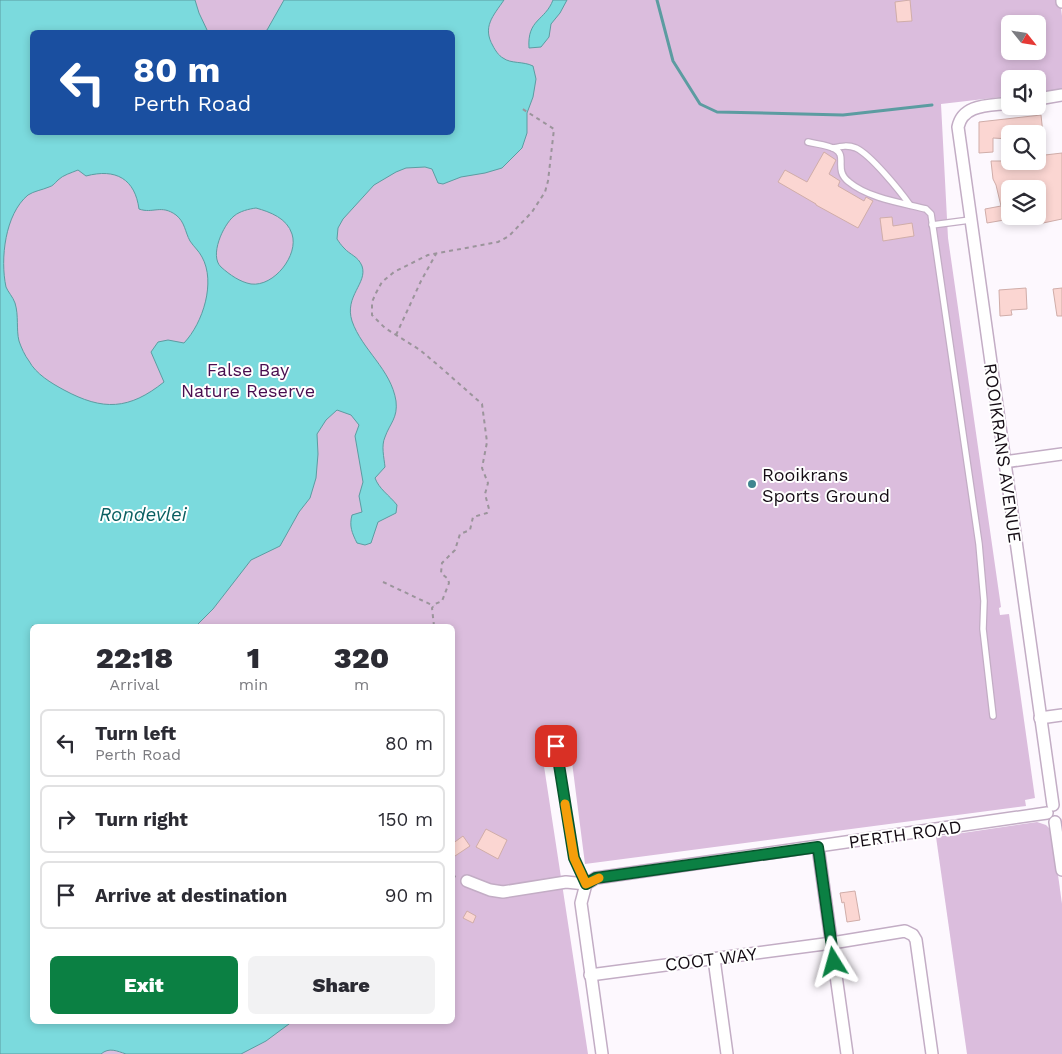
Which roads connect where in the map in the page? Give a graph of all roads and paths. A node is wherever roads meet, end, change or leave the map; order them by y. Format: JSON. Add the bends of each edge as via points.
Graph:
{"nodes":[{"id":1,"x":1062,"y":95,"type":"edge"},
{"id":2,"x":1046,"y":98,"type":"edge"},
{"id":3,"x":1001,"y":104,"type":"edge"},
{"id":4,"x":521,"y":108,"type":"dead end"},
{"id":5,"x":808,"y":142,"type":"dead end"},
{"id":6,"x":833,"y":148,"type":"junction"},
{"id":7,"x":910,"y":205,"type":"junction"},
{"id":8,"x":970,"y":220,"type":"junction"},
{"id":9,"x":932,"y":225,"type":"junction"},
{"id":10,"x":436,"y":254,"type":"junction"},
{"id":11,"x":396,"y":335,"type":"junction"},
{"id":12,"x":1062,"y":454,"type":"edge"},
{"id":13,"x":1004,"y":462,"type":"junction"},
{"id":14,"x":383,"y":582,"type":"dead end"},
{"id":15,"x":434,"y":606,"type":"junction"},
{"id":16,"x":434,"y":624,"type":"edge"},
{"id":17,"x":993,"y":716,"type":"dead end"},
{"id":18,"x":1062,"y":716,"type":"edge"},
{"id":19,"x":1040,"y":718,"type":"junction"},
{"id":20,"x":556,"y":746,"type":"dead end"},
{"id":21,"x":1054,"y":809,"type":"edge"},
{"id":22,"x":1058,"y":820,"type":"edge"},
{"id":23,"x":818,"y":847,"type":"junction"},
{"id":24,"x":1062,"y":870,"type":"edge"},
{"id":25,"x":467,"y":881,"type":"dead end"},
{"id":26,"x":586,"y":884,"type":"junction"},
{"id":27,"x":832,"y":943,"type":"junction"},
{"id":28,"x":714,"y":959,"type":"junction"},
{"id":29,"x":590,"y":975,"type":"junction"},
{"id":30,"x":602,"y":1054,"type":"edge"},
{"id":31,"x":727,"y":1054,"type":"edge"},
{"id":32,"x":847,"y":1054,"type":"edge"},
{"id":33,"x":932,"y":1054,"type":"edge"}],
"edges":[{"from":1,"to":2,"type":"street"},
{"from":3,"to":8,"type":"street","name":"ROOIKRANS AVENUE","via":[[974,108],[963,114],[958,127]]},
{"from":4,"to":10,"type":"path","via":[[554,129],[547,187],[532,212],[504,240]]},
{"from":5,"to":6,"type":"lane"},
{"from":6,"to":7,"type":"lane","via":[[845,146],[861,151]]},
{"from":6,"to":7,"type":"lane","via":[[841,158],[842,175],[849,183],[866,192]]},
{"from":7,"to":9,"type":"lane","via":[[929,211]]},
{"from":8,"to":9,"type":"lane"},
{"from":8,"to":13,"type":"street","name":"ROOIKRANS AVENUE"},
{"from":9,"to":17,"type":"lane","via":[[979,544],[983,629]]},
{"from":10,"to":11,"type":"path"},
{"from":10,"to":11,"type":"path","via":[[422,257],[394,272],[382,282],[376,293],[372,315]]},
{"from":11,"to":15,"type":"path","via":[[464,386],[482,404],[485,412],[487,442],[482,468],[488,483],[485,494],[489,509],[473,517],[470,530],[460,534],[455,550],[442,563],[441,574],[449,583],[442,601]]},
{"from":12,"to":13,"type":"street"},
{"from":13,"to":19,"type":"street","name":"ROOIKRANS AVENUE"},
{"from":14,"to":15,"type":"path"},
{"from":15,"to":16,"type":"path"},
{"from":18,"to":19,"type":"street"},
{"from":19,"to":21,"type":"street","name":"ROOIKRANS AVENUE"},
{"from":20,"to":26,"type":"lane","via":[[574,858]]},
{"from":21,"to":22,"type":"street","via":[[1048,818]]},
{"from":21,"to":23,"type":"street","name":"PERTH ROAD"},
{"from":22,"to":24,"type":"street"},
{"from":23,"to":26,"type":"street","name":"PERTH ROAD","via":[[596,878]]},
{"from":23,"to":27,"type":"street"},
{"from":25,"to":26,"type":"street","via":[[503,892],[566,882]]},
{"from":26,"to":29,"type":"street","via":[[581,902]]},
{"from":27,"to":28,"type":"street","name":"COOT WAY"},
{"from":27,"to":32,"type":"street"},
{"from":27,"to":33,"type":"street","name":"COOT WAY","via":[[905,931],[913,935]]},
{"from":28,"to":29,"type":"street","name":"COOT WAY"},
{"from":28,"to":31,"type":"street"},
{"from":29,"to":30,"type":"street"}]}
